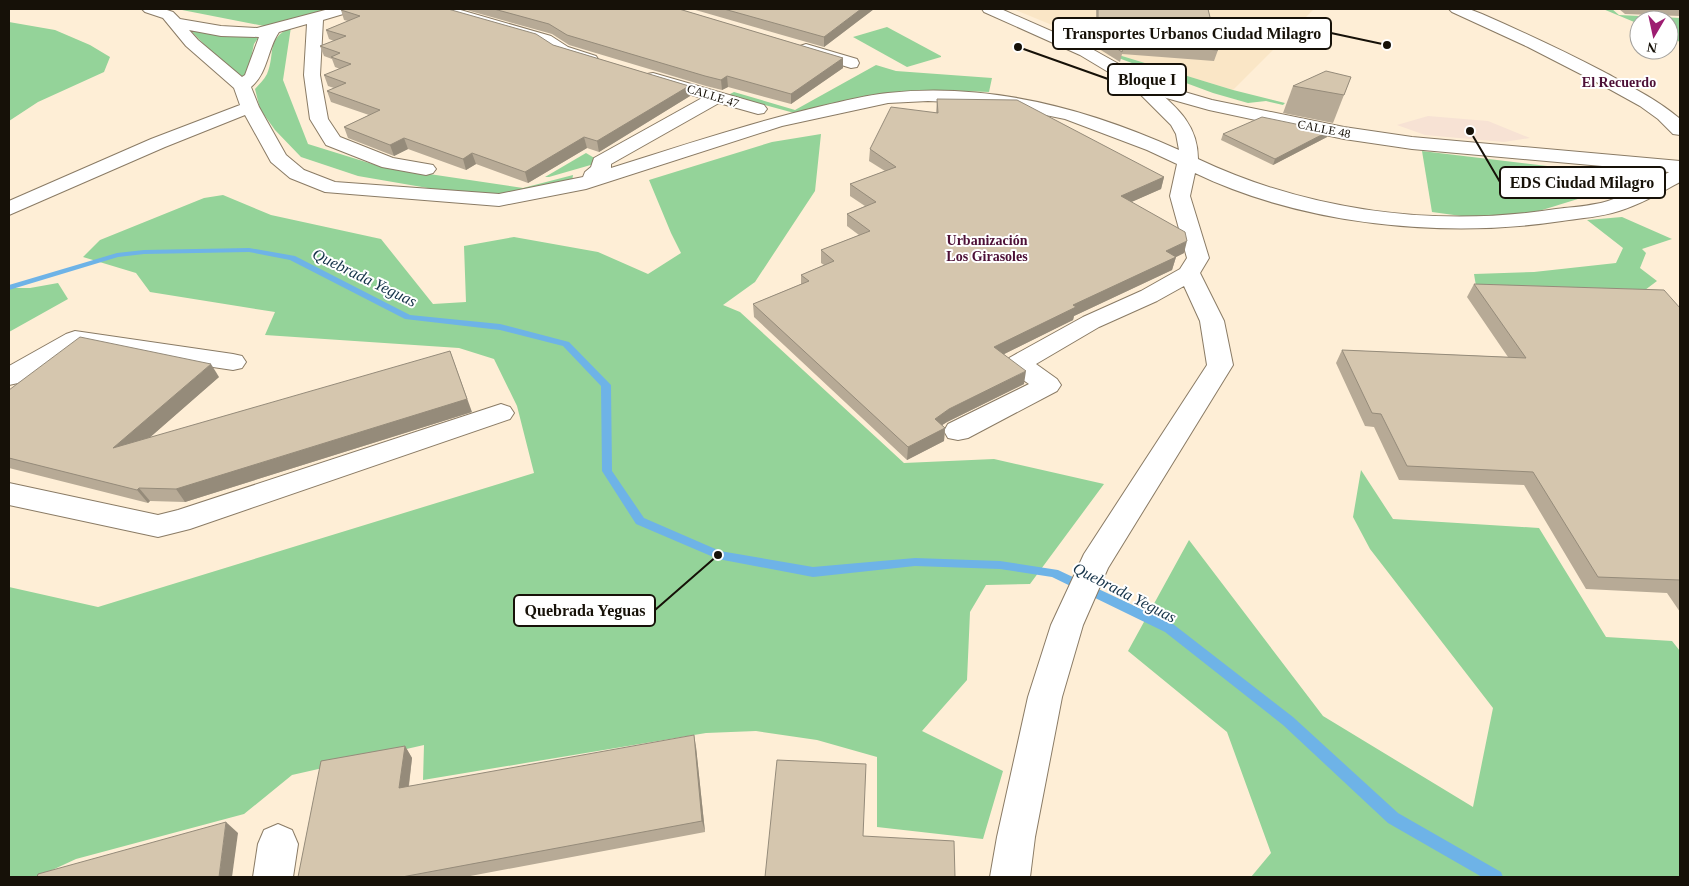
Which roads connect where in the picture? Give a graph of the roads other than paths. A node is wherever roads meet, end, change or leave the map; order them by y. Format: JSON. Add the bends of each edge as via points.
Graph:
{"nodes":[{"id":1,"x":150,"y":9,"type":"edge"},
{"id":2,"x":346,"y":9,"type":"edge"},
{"id":3,"x":441,"y":9,"type":"edge"},
{"id":4,"x":989,"y":9,"type":"edge"},
{"id":5,"x":1457,"y":9,"type":"edge"},
{"id":6,"x":315,"y":18,"type":"junction"},
{"id":7,"x":176,"y":24,"type":"junction"},
{"id":8,"x":272,"y":30,"type":"junction"},
{"id":9,"x":790,"y":44,"type":"edge"},
{"id":10,"x":604,"y":63,"type":"edge"},
{"id":11,"x":851,"y":63,"type":"dead end"},
{"id":12,"x":640,"y":74,"type":"edge"},
{"id":13,"x":1136,"y":81,"type":"junction"},
{"id":14,"x":242,"y":86,"type":"junction"},
{"id":15,"x":717,"y":97,"type":"junction"},
{"id":16,"x":250,"y":107,"type":"junction"},
{"id":17,"x":758,"y":109,"type":"dead end"},
{"id":18,"x":1680,"y":130,"type":"edge"},
{"id":19,"x":1188,"y":162,"type":"junction"},
{"id":20,"x":1680,"y":167,"type":"edge"},
{"id":21,"x":426,"y":168,"type":"dead end"},
{"id":22,"x":1680,"y":174,"type":"edge"},
{"id":23,"x":579,"y":185,"type":"junction"},
{"id":24,"x":9,"y":209,"type":"edge"},
{"id":25,"x":1189,"y":273,"type":"junction"},
{"id":26,"x":232,"y":362,"type":"dead end"},
{"id":27,"x":9,"y":377,"type":"edge"},
{"id":28,"x":500,"y":413,"type":"dead end"},
{"id":29,"x":958,"y":431,"type":"dead end"},
{"id":30,"x":9,"y":494,"type":"edge"},
{"id":31,"x":1010,"y":877,"type":"edge"}],
"edges":[{"from":1,"to":7,"type":"street","via":[[168,15]]},
{"from":2,"to":6,"type":"street"},
{"from":3,"to":10,"type":"street","via":[[546,39],[562,50]]},
{"from":4,"to":13,"type":"street","name":"CALLE 48","via":[[1086,52]]},
{"from":5,"to":18,"type":"street","via":[[1562,57],[1640,98]]},
{"from":6,"to":8,"type":"street"},
{"from":6,"to":21,"type":"street","via":[[312,74],[318,119],[333,141],[389,163]]},
{"from":7,"to":8,"type":"street","via":[[240,33]]},
{"from":7,"to":14,"type":"street","via":[[192,43]]},
{"from":8,"to":14,"type":"street","via":[[264,42],[253,77]]},
{"from":9,"to":11,"type":"street"},
{"from":12,"to":15,"type":"street","name":"CALLE 47"},
{"from":13,"to":19,"type":"street","via":[[1176,118],[1185,131],[1190,145]]},
{"from":13,"to":20,"type":"street","name":"CALLE 48","via":[[1182,99],[1344,133],[1412,143]]},
{"from":14,"to":16,"type":"street"},
{"from":15,"to":17,"type":"street","name":"CALLE 47"},
{"from":15,"to":23,"type":"street","via":[[601,162],[601,169]]},
{"from":16,"to":23,"type":"street","via":[[278,158],[297,174],[332,188],[499,200]]},
{"from":16,"to":24,"type":"street","via":[[158,143]]},
{"from":19,"to":22,"type":"street","via":[[1228,181],[1287,200],[1400,220],[1447,223],[1534,219],[1611,207],[1642,195]]},
{"from":19,"to":23,"type":"street","via":[[1114,130],[1061,113],[992,99],[928,96],[858,103],[777,122]]},
{"from":19,"to":25,"type":"street","via":[[1180,194],[1183,215],[1196,242],[1198,258]]},
{"from":25,"to":29,"type":"street","via":[[1149,296],[1091,322],[1018,364],[1048,385]]},
{"from":25,"to":31,"type":"street","via":[[1212,320],[1220,365],[1096,563],[1067,625],[1045,697]]},
{"from":26,"to":27,"type":"street","via":[[75,339]]},
{"from":28,"to":30,"type":"street","via":[[158,526]]}]}
